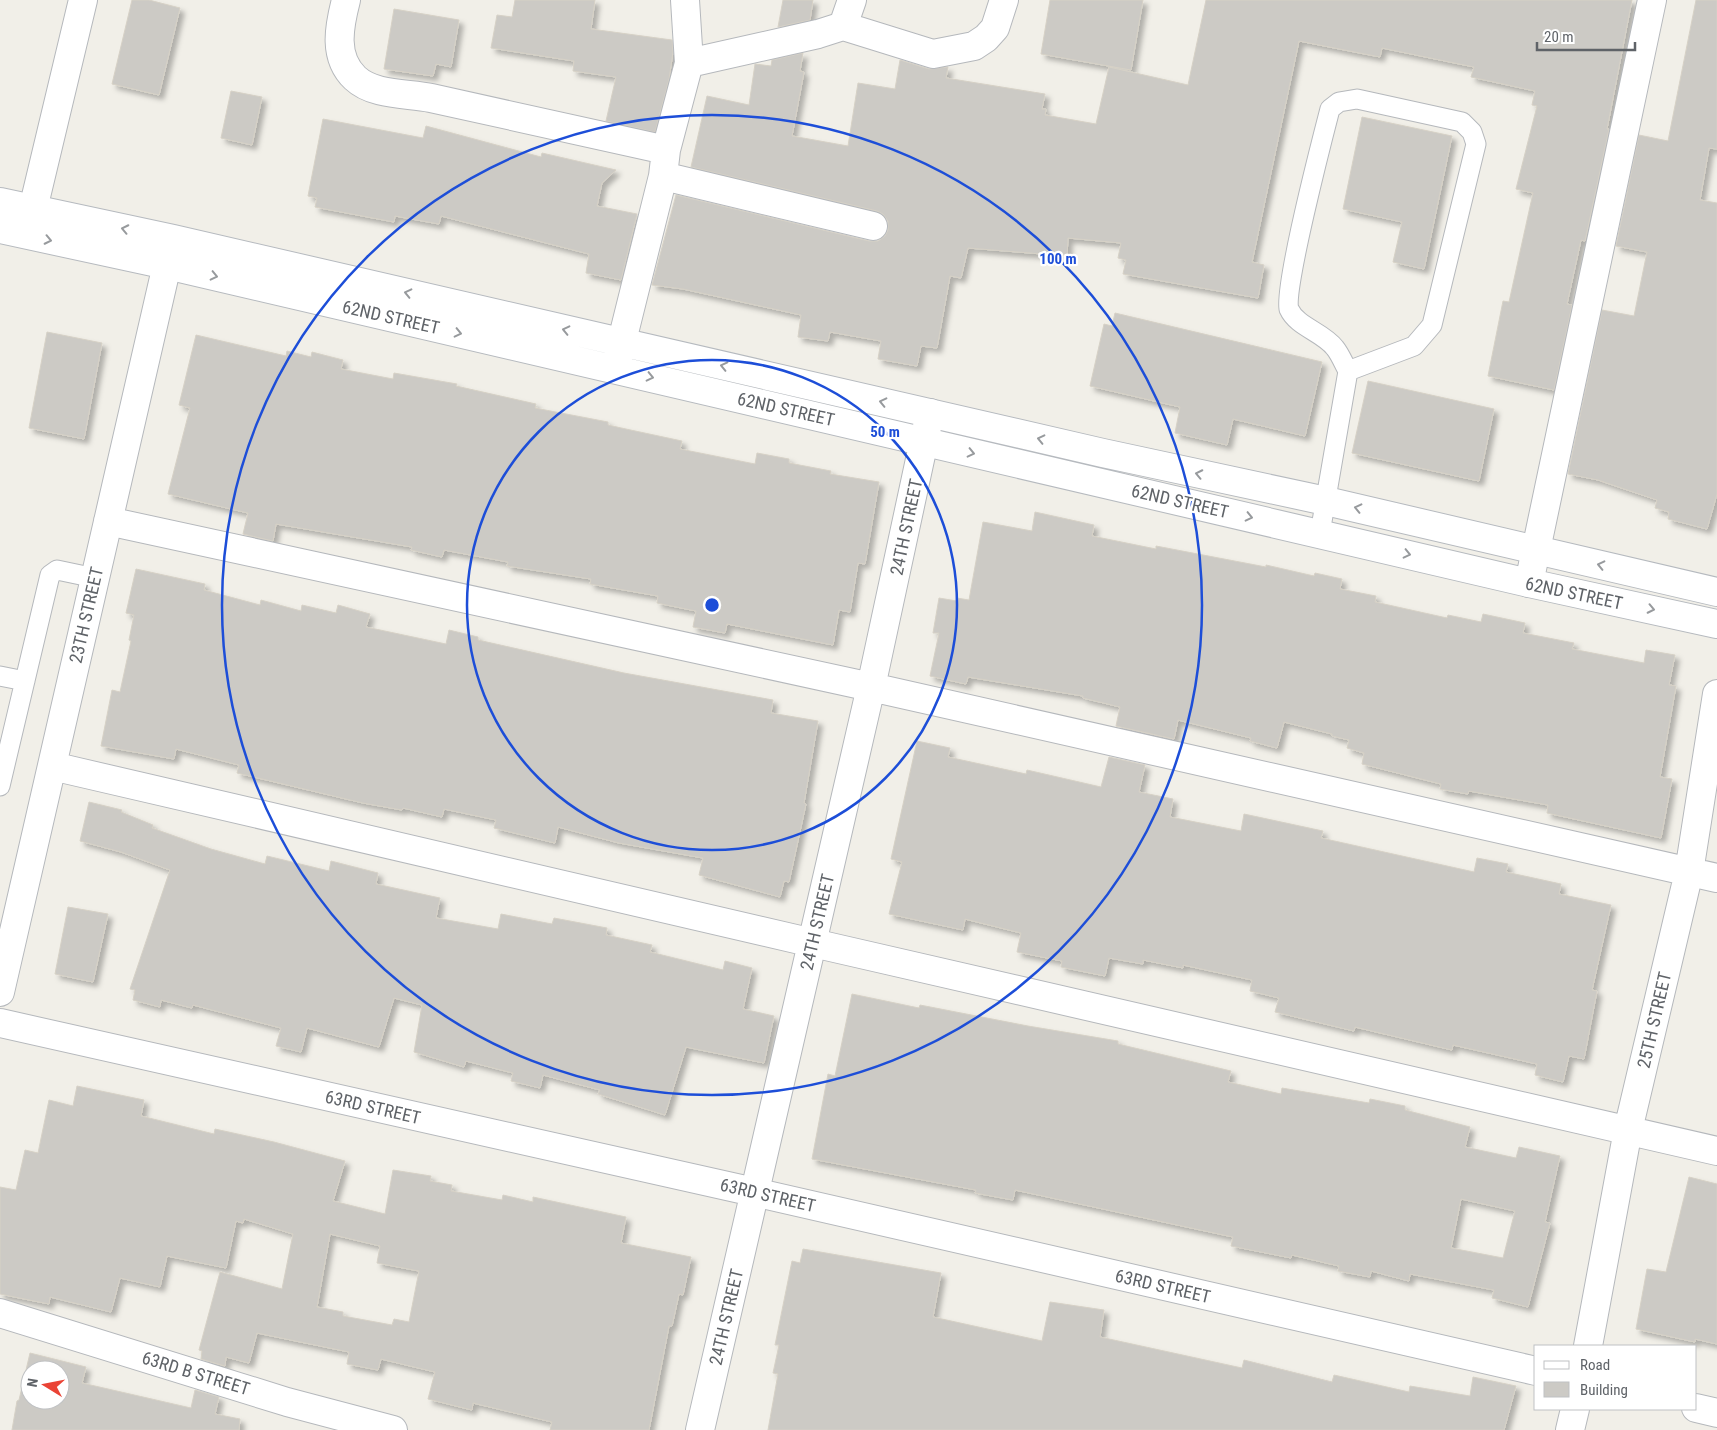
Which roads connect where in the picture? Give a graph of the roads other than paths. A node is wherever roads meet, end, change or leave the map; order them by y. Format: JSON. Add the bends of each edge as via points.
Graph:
{"nodes":[{"id":1,"x":83,"y":0,"type":"edge"},
{"id":2,"x":346,"y":0,"type":"edge"},
{"id":3,"x":684,"y":0,"type":"edge"},
{"id":4,"x":852,"y":0,"type":"edge"},
{"id":5,"x":1004,"y":0,"type":"edge"},
{"id":6,"x":1652,"y":0,"type":"edge"},
{"id":7,"x":842,"y":26,"type":"junction"},
{"id":8,"x":689,"y":63,"type":"junction"},
{"id":9,"x":664,"y":163,"type":"junction"},
{"id":10,"x":0,"y":202,"type":"edge"},
{"id":11,"x":33,"y":209,"type":"junction"},
{"id":12,"x":873,"y":226,"type":"dead end"},
{"id":13,"x":0,"y":229,"type":"edge"},
{"id":14,"x":173,"y":239,"type":"junction"},
{"id":15,"x":167,"y":265,"type":"junction"},
{"id":16,"x":622,"y":343,"type":"junction"},
{"id":17,"x":615,"y":369,"type":"junction"},
{"id":18,"x":1348,"y":371,"type":"junction"},
{"id":19,"x":930,"y":413,"type":"junction"},
{"id":20,"x":924,"y":442,"type":"junction"},
{"id":21,"x":1326,"y":501,"type":"junction"},
{"id":22,"x":108,"y":521,"type":"junction"},
{"id":23,"x":1320,"y":533,"type":"junction"},
{"id":24,"x":1536,"y":549,"type":"junction"},
{"id":25,"x":95,"y":578,"type":"junction"},
{"id":26,"x":1529,"y":583,"type":"junction"},
{"id":27,"x":1717,"y":592,"type":"edge"},
{"id":28,"x":1717,"y":624,"type":"edge"},
{"id":29,"x":0,"y":676,"type":"edge"},
{"id":30,"x":25,"y":681,"type":"junction"},
{"id":31,"x":872,"y":688,"type":"junction"},
{"id":32,"x":1717,"y":694,"type":"edge"},
{"id":33,"x":52,"y":766,"type":"junction"},
{"id":34,"x":0,"y":786,"type":"edge"},
{"id":35,"x":1689,"y":872,"type":"junction"},
{"id":36,"x":1717,"y":878,"type":"edge"},
{"id":37,"x":813,"y":944,"type":"junction"},
{"id":38,"x":0,"y":992,"type":"edge"},
{"id":39,"x":0,"y":1023,"type":"edge"},
{"id":40,"x":1628,"y":1130,"type":"junction"},
{"id":41,"x":1717,"y":1151,"type":"edge"},
{"id":42,"x":754,"y":1192,"type":"junction"},
{"id":43,"x":0,"y":1313,"type":"edge"},
{"id":44,"x":1588,"y":1345,"type":"edge"},
{"id":45,"x":1534,"y":1372,"type":"edge"},
{"id":46,"x":1697,"y":1408,"type":"edge"},
{"id":47,"x":1575,"y":1410,"type":"edge"},
{"id":48,"x":1717,"y":1413,"type":"edge"},
{"id":49,"x":393,"y":1430,"type":"edge"},
{"id":50,"x":700,"y":1430,"type":"edge"},
{"id":51,"x":1570,"y":1430,"type":"edge"}],
"edges":[{"from":1,"to":11,"type":"street"},
{"from":2,"to":9,"type":"street","via":[[340,24],[340,51],[346,68],[357,80],[376,89],[426,97]]},
{"from":3,"to":8,"type":"street"},
{"from":4,"to":7,"type":"street"},
{"from":5,"to":7,"type":"street","via":[[995,28],[974,46],[928,53]]},
{"from":6,"to":24,"type":"street"},
{"from":7,"to":8,"type":"street"},
{"from":8,"to":9,"type":"street"},
{"from":9,"to":12,"type":"street"},
{"from":9,"to":16,"type":"street"},
{"from":10,"to":11,"type":"street","name":"62ND STREET"},
{"from":14,"to":11,"type":"street","name":"62ND STREET","one_way":true},
{"from":13,"to":15,"type":"street","name":"62ND STREET","one_way":true},
{"from":14,"to":15,"type":"street","name":"23TH STREET"},
{"from":16,"to":14,"type":"street","name":"62ND STREET","one_way":true},
{"from":15,"to":17,"type":"street","name":"62ND STREET","one_way":true},
{"from":15,"to":22,"type":"street","name":"23TH STREET"},
{"from":16,"to":17,"type":"street"},
{"from":19,"to":16,"type":"street","name":"62ND STREET","one_way":true},
{"from":17,"to":20,"type":"street","name":"62ND STREET","one_way":true},
{"from":18,"to":18,"type":"lane","via":[[1335,348],[1294,318],[1288,307],[1291,274],[1330,109],[1339,102],[1357,99],[1462,122],[1472,132],[1476,144],[1432,324],[1414,346]]},
{"from":18,"to":21,"type":"lane"},
{"from":19,"to":20,"type":"street","name":"24TH STREET"},
{"from":21,"to":19,"type":"street","name":"62ND STREET","one_way":true},
{"from":20,"to":23,"type":"street","name":"62ND STREET","one_way":true},
{"from":20,"to":31,"type":"street","name":"24TH STREET"},
{"from":21,"to":23,"type":"lane"},
{"from":24,"to":21,"type":"street","name":"62ND STREET","one_way":true},
{"from":22,"to":25,"type":"street","name":"23TH STREET"},
{"from":22,"to":31,"type":"street"},
{"from":23,"to":26,"type":"street","name":"62ND STREET","one_way":true},
{"from":24,"to":26,"type":"street"},
{"from":27,"to":24,"type":"street","name":"62ND STREET","one_way":true},
{"from":25,"to":30,"type":"lane","via":[[57,570],[50,575]]},
{"from":25,"to":33,"type":"street","name":"23TH STREET"},
{"from":26,"to":28,"type":"street","name":"62ND STREET","one_way":true},
{"from":29,"to":30,"type":"lane"},
{"from":30,"to":34,"type":"lane"},
{"from":31,"to":35,"type":"street"},
{"from":31,"to":37,"type":"street","name":"24TH STREET"},
{"from":32,"to":35,"type":"street","name":"25TH STREET"},
{"from":33,"to":37,"type":"street"},
{"from":33,"to":38,"type":"street","name":"23TH STREET"},
{"from":35,"to":36,"type":"street"},
{"from":35,"to":40,"type":"street","name":"25TH STREET"},
{"from":37,"to":40,"type":"street"},
{"from":37,"to":42,"type":"street","name":"24TH STREET"},
{"from":39,"to":42,"type":"street","name":"63RD STREET"},
{"from":40,"to":41,"type":"street"},
{"from":40,"to":44,"type":"street","name":"25TH STREET"},
{"from":42,"to":45,"type":"street","name":"63RD STREET"},
{"from":42,"to":50,"type":"street","name":"24TH STREET"},
{"from":43,"to":49,"type":"street","name":"63RD B STREET","via":[[287,1402]]},
{"from":46,"to":48,"type":"street"},
{"from":47,"to":51,"type":"street"}]}
